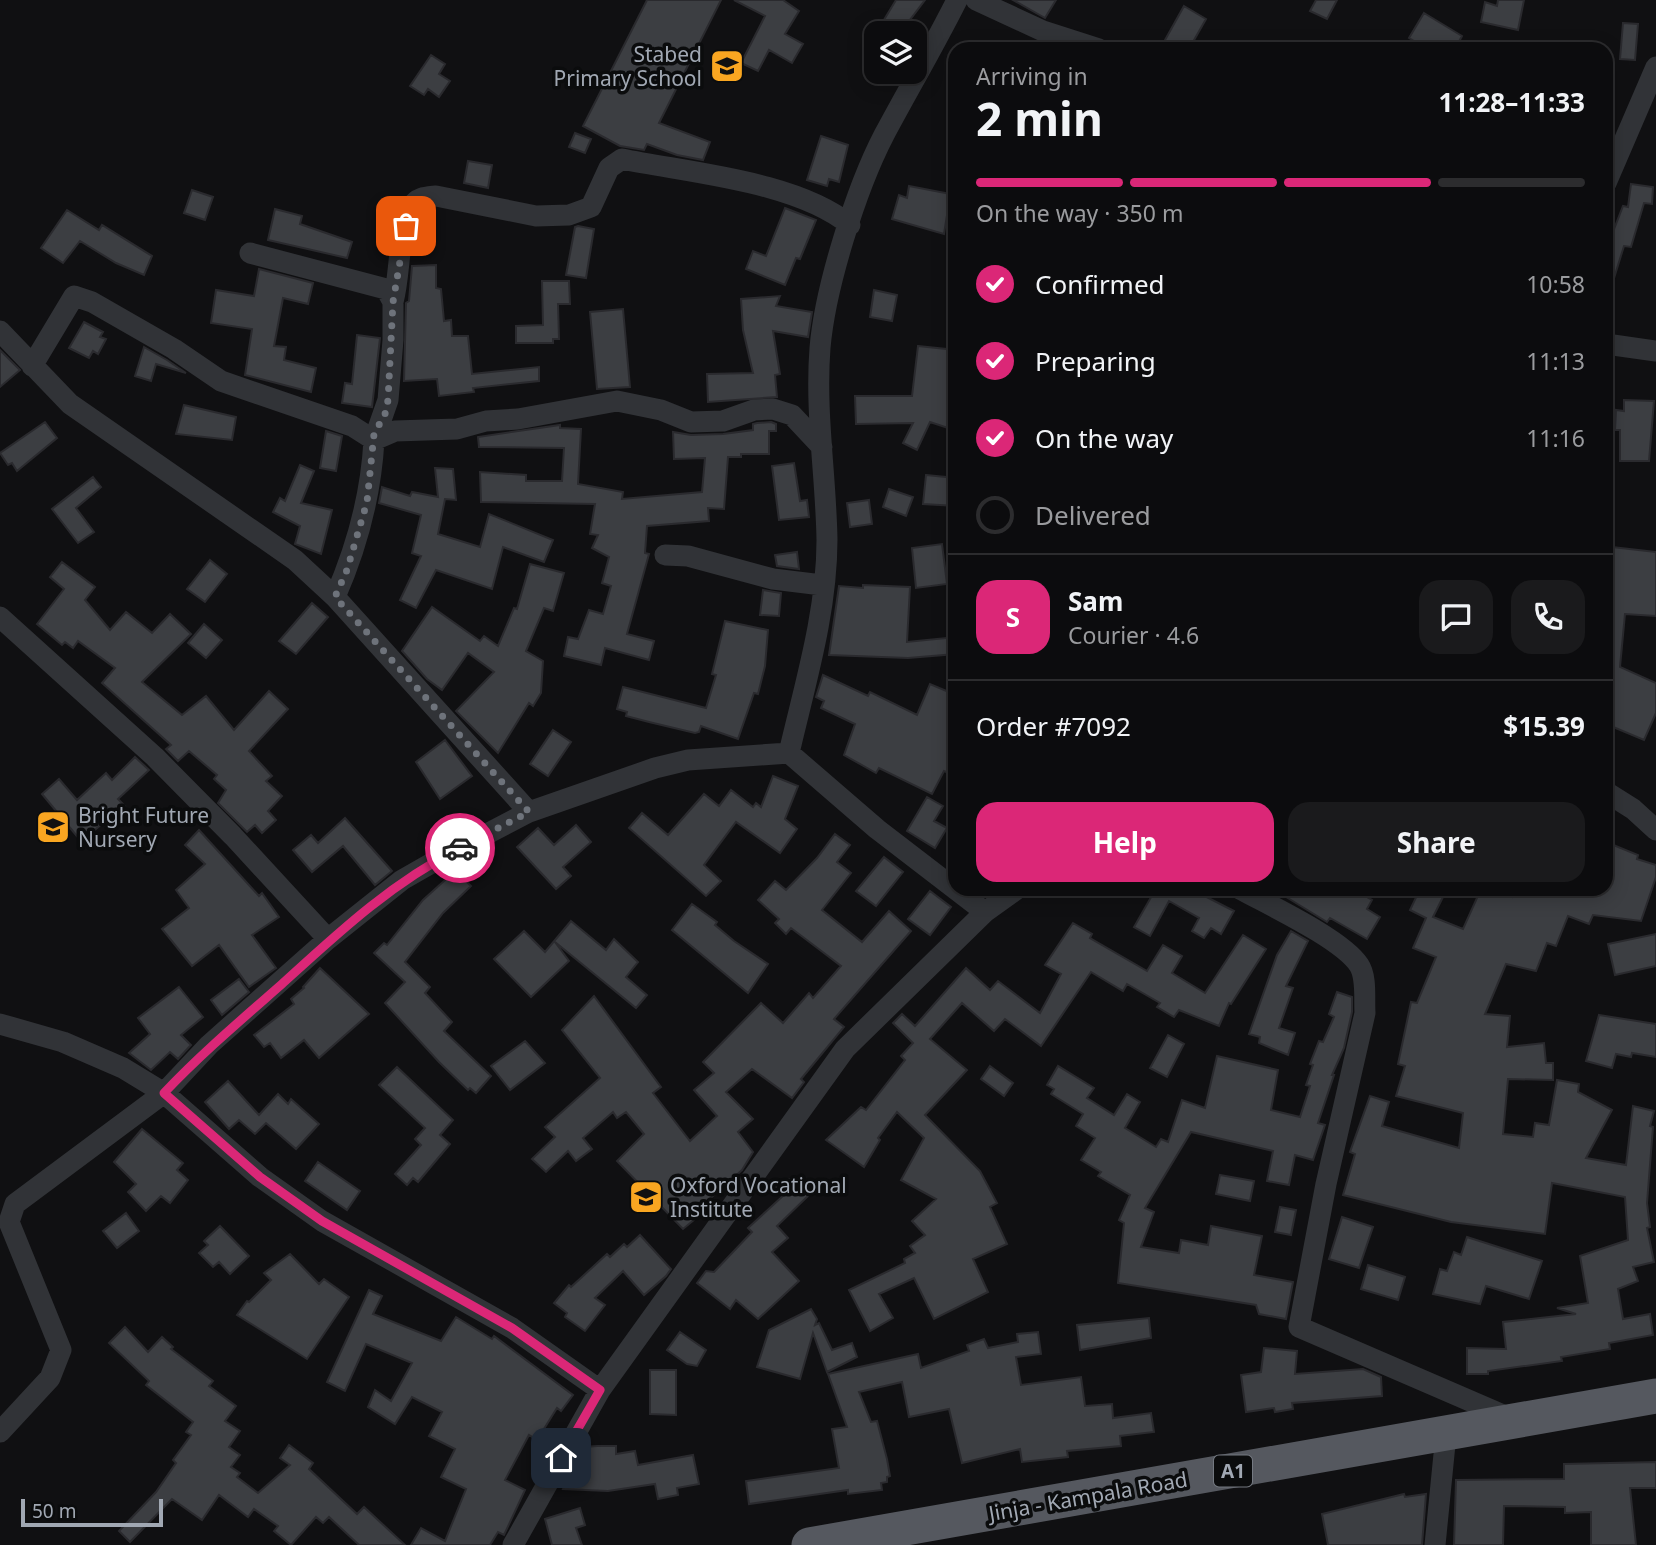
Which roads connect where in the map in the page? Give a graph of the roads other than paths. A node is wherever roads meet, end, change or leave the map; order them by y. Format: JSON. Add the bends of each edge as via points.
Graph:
{"nodes":[{"id":1,"x":957,"y":0,"type":"edge"},
{"id":2,"x":976,"y":0,"type":"edge"},
{"id":3,"x":1077,"y":42,"type":"edge"},
{"id":4,"x":1656,"y":67,"type":"edge"},
{"id":5,"x":1613,"y":167,"type":"edge"},
{"id":6,"x":850,"y":225,"type":"junction"},
{"id":7,"x":250,"y":253,"type":"dead end"},
{"id":8,"x":393,"y":302,"type":"junction"},
{"id":9,"x":0,"y":331,"type":"edge"},
{"id":10,"x":1613,"y":345,"type":"edge"},
{"id":11,"x":1656,"y":351,"type":"edge"},
{"id":12,"x":32,"y":366,"type":"junction"},
{"id":13,"x":374,"y":440,"type":"junction"},
{"id":14,"x":822,"y":447,"type":"junction"},
{"id":15,"x":665,"y":555,"type":"dead end"},
{"id":16,"x":822,"y":585,"type":"junction"},
{"id":17,"x":335,"y":597,"type":"junction"},
{"id":18,"x":0,"y":617,"type":"edge"},
{"id":19,"x":789,"y":753,"type":"junction"},
{"id":20,"x":1613,"y":796,"type":"edge"},
{"id":21,"x":529,"y":812,"type":"junction"},
{"id":22,"x":1656,"y":830,"type":"edge"},
{"id":23,"x":948,"y":884,"type":"edge"},
{"id":24,"x":964,"y":896,"type":"edge"},
{"id":25,"x":1007,"y":896,"type":"edge"},
{"id":26,"x":1252,"y":896,"type":"edge"},
{"id":27,"x":985,"y":912,"type":"junction"},
{"id":28,"x":328,"y":939,"type":"junction"},
{"id":29,"x":0,"y":1024,"type":"edge"},
{"id":30,"x":164,"y":1093,"type":"junction"},
{"id":31,"x":600,"y":1390,"type":"junction"},
{"id":32,"x":1656,"y":1396,"type":"edge"},
{"id":33,"x":1517,"y":1420,"type":"junction"},
{"id":34,"x":0,"y":1432,"type":"edge"},
{"id":35,"x":1446,"y":1434,"type":"junction"},
{"id":36,"x":513,"y":1545,"type":"edge"},
{"id":37,"x":809,"y":1545,"type":"edge"},
{"id":38,"x":1435,"y":1545,"type":"edge"}],
"edges":[{"from":1,"to":6,"type":"street","via":[[883,137]]},
{"from":2,"to":3,"type":"street"},
{"from":4,"to":5,"type":"street"},
{"from":6,"to":8,"type":"street","via":[[833,212],[768,188],[622,159],[609,168],[591,207],[569,215],[536,216],[422,197],[412,205],[406,226]]},
{"from":6,"to":14,"type":"street","via":[[820,347]]},
{"from":7,"to":8,"type":"street","via":[[371,282],[386,289]]},
{"from":8,"to":13,"type":"street","via":[[388,400]]},
{"from":9,"to":12,"type":"street"},
{"from":10,"to":11,"type":"street"},
{"from":12,"to":13,"type":"street","via":[[74,296],[174,349],[221,381],[352,426]]},
{"from":12,"to":17,"type":"street","via":[[70,404],[295,560]]},
{"from":13,"to":14,"type":"street","via":[[396,431],[457,429],[617,401],[691,422],[723,421],[773,409],[792,415]]},
{"from":13,"to":17,"type":"street","via":[[367,502]]},
{"from":14,"to":16,"type":"street","via":[[827,542]]},
{"from":15,"to":16,"type":"street"},
{"from":16,"to":19,"type":"street","via":[[817,633]]},
{"from":17,"to":21,"type":"street"},
{"from":18,"to":28,"type":"street","via":[[145,748]]},
{"from":19,"to":21,"type":"street","via":[[688,760]]},
{"from":19,"to":23,"type":"street"},
{"from":20,"to":22,"type":"street"},
{"from":21,"to":28,"type":"street","via":[[402,880]]},
{"from":24,"to":27,"type":"street"},
{"from":25,"to":27,"type":"street"},
{"from":26,"to":33,"type":"street","via":[[1336,944],[1359,965],[1364,985],[1365,1013],[1299,1327]]},
{"from":27,"to":31,"type":"street","via":[[845,1049]]},
{"from":28,"to":30,"type":"street","via":[[209,1045]]},
{"from":29,"to":30,"type":"street","via":[[63,1042],[123,1068]]},
{"from":30,"to":31,"type":"street","via":[[260,1177],[322,1221],[512,1328]]},
{"from":30,"to":34,"type":"street","via":[[15,1204],[9,1222],[61,1350],[50,1378]]},
{"from":31,"to":36,"type":"street"},
{"from":32,"to":33,"type":"highway","name":"Jinja - Kampala Road","number":"A1"},
{"from":33,"to":35,"type":"highway","name":"Jinja - Kampala Road","number":"A1"},
{"from":35,"to":37,"type":"highway","name":"Jinja - Kampala Road","number":"A1"},
{"from":35,"to":38,"type":"street"}]}
